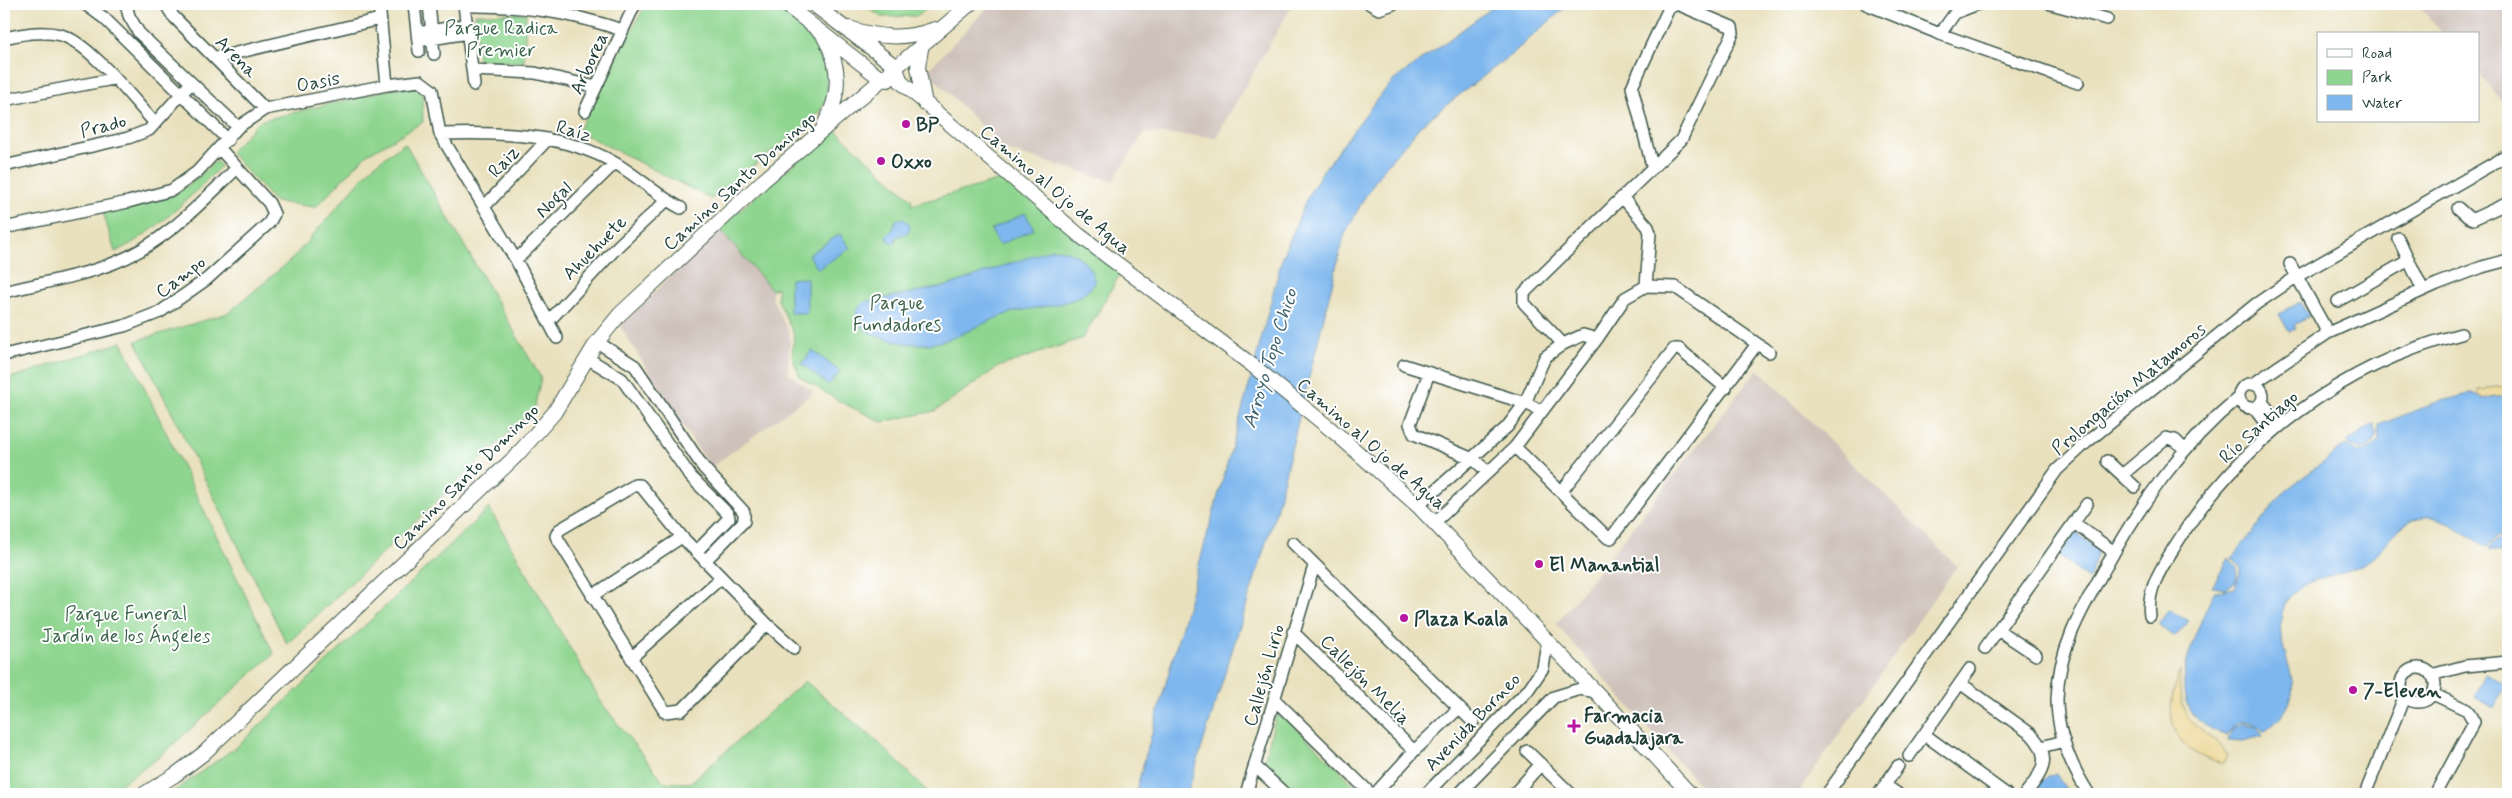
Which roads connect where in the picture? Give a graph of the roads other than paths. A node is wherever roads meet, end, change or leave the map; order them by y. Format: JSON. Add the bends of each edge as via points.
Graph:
{"nodes":[{"id":1,"x":85,"y":4,"type":"edge"},
{"id":2,"x":126,"y":4,"type":"edge"},
{"id":3,"x":172,"y":4,"type":"edge"},
{"id":4,"x":379,"y":4,"type":"edge"},
{"id":5,"x":414,"y":4,"type":"edge"},
{"id":6,"x":429,"y":4,"type":"edge"},
{"id":7,"x":635,"y":4,"type":"edge"},
{"id":8,"x":785,"y":4,"type":"edge"},
{"id":9,"x":813,"y":4,"type":"edge"},
{"id":10,"x":970,"y":4,"type":"edge"},
{"id":11,"x":1370,"y":4,"type":"edge"},
{"id":12,"x":1393,"y":4,"type":"edge"},
{"id":13,"x":1866,"y":4,"type":"edge"},
{"id":14,"x":1978,"y":4,"type":"edge"},
{"id":15,"x":2051,"y":4,"type":"edge"},
{"id":16,"x":465,"y":5,"type":"edge"},
{"id":17,"x":380,"y":19,"type":"junction"},
{"id":18,"x":2107,"y":19,"type":"dead end"},
{"id":19,"x":945,"y":25,"type":"junction"},
{"id":20,"x":842,"y":26,"type":"junction"},
{"id":21,"x":467,"y":29,"type":"junction"},
{"id":22,"x":622,"y":30,"type":"junction"},
{"id":23,"x":821,"y":32,"type":"junction"},
{"id":24,"x":1940,"y":34,"type":"junction"},
{"id":25,"x":432,"y":35,"type":"junction"},
{"id":26,"x":4,"y":38,"type":"edge"},
{"id":27,"x":922,"y":43,"type":"junction"},
{"id":28,"x":434,"y":54,"type":"dead end"},
{"id":29,"x":216,"y":58,"type":"junction"},
{"id":30,"x":895,"y":66,"type":"junction"},
{"id":31,"x":472,"y":70,"type":"junction"},
{"id":32,"x":114,"y":79,"type":"junction"},
{"id":33,"x":881,"y":79,"type":"junction"},
{"id":34,"x":901,"y":82,"type":"junction"},
{"id":35,"x":191,"y":83,"type":"junction"},
{"id":36,"x":2078,"y":83,"type":"dead end"},
{"id":37,"x":387,"y":85,"type":"junction"},
{"id":38,"x":474,"y":85,"type":"dead end"},
{"id":39,"x":596,"y":87,"type":"junction"},
{"id":40,"x":182,"y":93,"type":"junction"},
{"id":41,"x":4,"y":100,"type":"edge"},
{"id":42,"x":924,"y":104,"type":"junction"},
{"id":43,"x":265,"y":109,"type":"junction"},
{"id":44,"x":585,"y":111,"type":"dead end"},
{"id":45,"x":155,"y":123,"type":"junction"},
{"id":46,"x":238,"y":127,"type":"junction"},
{"id":47,"x":440,"y":134,"type":"junction"},
{"id":48,"x":818,"y":134,"type":"junction"},
{"id":49,"x":548,"y":139,"type":"junction"},
{"id":50,"x":224,"y":144,"type":"junction"},
{"id":51,"x":2508,"y":155,"type":"edge"},
{"id":52,"x":615,"y":163,"type":"junction"},
{"id":53,"x":4,"y":166,"type":"edge"},
{"id":54,"x":1652,"y":166,"type":"junction"},
{"id":55,"x":237,"y":168,"type":"junction"},
{"id":56,"x":1622,"y":197,"type":"junction"},
{"id":57,"x":666,"y":200,"type":"junction"},
{"id":58,"x":2508,"y":203,"type":"edge"},
{"id":59,"x":484,"y":207,"type":"junction"},
{"id":60,"x":681,"y":208,"type":"dead end"},
{"id":61,"x":2458,"y":208,"type":"dead end"},
{"id":62,"x":4,"y":228,"type":"edge"},
{"id":63,"x":2398,"y":238,"type":"dead end"},
{"id":64,"x":516,"y":260,"type":"junction"},
{"id":65,"x":2409,"y":260,"type":"junction"},
{"id":66,"x":2508,"y":260,"type":"edge"},
{"id":67,"x":2290,"y":264,"type":"dead end"},
{"id":68,"x":2296,"y":277,"type":"junction"},
{"id":69,"x":1646,"y":286,"type":"junction"},
{"id":70,"x":2423,"y":290,"type":"junction"},
{"id":71,"x":4,"y":292,"type":"edge"},
{"id":72,"x":2338,"y":301,"type":"dead end"},
{"id":73,"x":549,"y":321,"type":"junction"},
{"id":74,"x":2328,"y":333,"type":"junction"},
{"id":75,"x":2460,"y":334,"type":"dead end"},
{"id":76,"x":557,"y":338,"type":"dead end"},
{"id":77,"x":1597,"y":339,"type":"junction"},
{"id":78,"x":597,"y":342,"type":"junction"},
{"id":79,"x":1563,"y":344,"type":"junction"},
{"id":80,"x":1757,"y":344,"type":"junction"},
{"id":81,"x":1769,"y":352,"type":"dead end"},
{"id":82,"x":4,"y":355,"type":"edge"},
{"id":83,"x":587,"y":358,"type":"junction"},
{"id":84,"x":1404,"y":365,"type":"dead end"},
{"id":85,"x":1429,"y":373,"type":"junction"},
{"id":86,"x":2253,"y":384,"type":"junction"},
{"id":87,"x":1726,"y":388,"type":"junction"},
{"id":88,"x":2239,"y":397,"type":"junction"},
{"id":89,"x":1525,"y":403,"type":"junction"},
{"id":90,"x":2258,"y":405,"type":"junction"},
{"id":91,"x":1542,"y":411,"type":"junction"},
{"id":92,"x":2277,"y":428,"type":"junction"},
{"id":93,"x":1516,"y":447,"type":"junction"},
{"id":94,"x":2184,"y":449,"type":"junction"},
{"id":95,"x":1473,"y":458,"type":"junction"},
{"id":96,"x":2107,"y":462,"type":"dead end"},
{"id":97,"x":1488,"y":472,"type":"junction"},
{"id":98,"x":2122,"y":475,"type":"junction"},
{"id":99,"x":2135,"y":487,"type":"dead end"},
{"id":100,"x":1561,"y":492,"type":"junction"},
{"id":101,"x":2087,"y":504,"type":"dead end"},
{"id":102,"x":1418,"y":506,"type":"junction"},
{"id":103,"x":1434,"y":522,"type":"junction"},
{"id":104,"x":2074,"y":523,"type":"junction"},
{"id":105,"x":682,"y":537,"type":"junction"},
{"id":106,"x":1293,"y":543,"type":"dead end"},
{"id":107,"x":696,"y":552,"type":"junction"},
{"id":108,"x":2114,"y":552,"type":"junction"},
{"id":109,"x":705,"y":561,"type":"junction"},
{"id":110,"x":1314,"y":566,"type":"junction"},
{"id":111,"x":722,"y":578,"type":"junction"},
{"id":112,"x":592,"y":596,"type":"junction"},
{"id":113,"x":2150,"y":616,"type":"dead end"},
{"id":114,"x":767,"y":624,"type":"junction"},
{"id":115,"x":1998,"y":630,"type":"junction"},
{"id":116,"x":1293,"y":632,"type":"junction"},
{"id":117,"x":1547,"y":642,"type":"junction"},
{"id":118,"x":794,"y":648,"type":"dead end"},
{"id":119,"x":1985,"y":648,"type":"dead end"},
{"id":120,"x":2036,"y":656,"type":"dead end"},
{"id":121,"x":631,"y":658,"type":"junction"},
{"id":122,"x":2508,"y":662,"type":"edge"},
{"id":123,"x":1970,"y":669,"type":"dead end"},
{"id":124,"x":2431,"y":675,"type":"junction"},
{"id":125,"x":1960,"y":683,"type":"junction"},
{"id":126,"x":1528,"y":690,"type":"junction"},
{"id":127,"x":1596,"y":692,"type":"junction"},
{"id":128,"x":2433,"y":694,"type":"junction"},
{"id":129,"x":2405,"y":695,"type":"junction"},
{"id":130,"x":1275,"y":700,"type":"junction"},
{"id":131,"x":1543,"y":706,"type":"junction"},
{"id":132,"x":1459,"y":708,"type":"junction"},
{"id":133,"x":1473,"y":722,"type":"dead end"},
{"id":134,"x":1924,"y":735,"type":"junction"},
{"id":135,"x":2064,"y":741,"type":"junction"},
{"id":136,"x":2041,"y":747,"type":"junction"},
{"id":137,"x":1414,"y":751,"type":"junction"},
{"id":138,"x":1527,"y":751,"type":"dead end"},
{"id":139,"x":1909,"y":756,"type":"dead end"},
{"id":140,"x":1541,"y":764,"type":"junction"},
{"id":141,"x":1255,"y":766,"type":"junction"},
{"id":142,"x":1898,"y":766,"type":"dead end"},
{"id":143,"x":1882,"y":790,"type":"edge"},
{"id":144,"x":144,"y":794,"type":"edge"},
{"id":145,"x":1246,"y":794,"type":"edge"},
{"id":146,"x":1285,"y":794,"type":"edge"},
{"id":147,"x":1373,"y":794,"type":"edge"},
{"id":148,"x":1426,"y":794,"type":"edge"},
{"id":149,"x":1459,"y":794,"type":"edge"},
{"id":150,"x":1514,"y":794,"type":"edge"},
{"id":151,"x":1572,"y":794,"type":"edge"},
{"id":152,"x":1690,"y":794,"type":"edge"},
{"id":153,"x":1826,"y":794,"type":"edge"},
{"id":154,"x":1898,"y":794,"type":"edge"},
{"id":155,"x":2006,"y":794,"type":"edge"},
{"id":156,"x":2025,"y":794,"type":"edge"},
{"id":157,"x":2089,"y":794,"type":"edge"},
{"id":158,"x":2365,"y":794,"type":"edge"},
{"id":159,"x":2435,"y":794,"type":"edge"}],
"edges":[{"from":1,"to":40,"type":"street","name":"Campo","via":[[104,18]]},
{"from":2,"to":35,"type":"street","via":[[139,33]]},
{"from":3,"to":29,"type":"street","name":"Arena","via":[[168,8],[170,14]]},
{"from":4,"to":17,"type":"street"},
{"from":5,"to":25,"type":"street","via":[[418,42]]},
{"from":6,"to":25,"type":"street"},
{"from":7,"to":22,"type":"street","name":"Arborea"},
{"from":8,"to":23,"type":"street"},
{"from":9,"to":20,"type":"street"},
{"from":10,"to":19,"type":"street","name":"Camino Santo Domingo"},
{"from":11,"to":12,"type":"street","via":[[1379,9]]},
{"from":13,"to":24,"type":"street"},
{"from":14,"to":24,"type":"street","via":[[1955,14]]},
{"from":15,"to":18,"type":"street"},
{"from":16,"to":21,"type":"street"},
{"from":16,"to":22,"type":"street","via":[[545,9]]},
{"from":17,"to":29,"type":"street"},
{"from":17,"to":37,"type":"street"},
{"from":19,"to":20,"type":"street","via":[[900,38]]},
{"from":19,"to":27,"type":"street","name":"Camino Santo Domingo"},
{"from":20,"to":30,"type":"street"},
{"from":21,"to":25,"type":"street"},
{"from":21,"to":31,"type":"street"},
{"from":22,"to":39,"type":"street","name":"Arborea"},
{"from":23,"to":33,"type":"street"},
{"from":23,"to":48,"type":"street","via":[[833,55],[838,77],[834,104]]},
{"from":24,"to":36,"type":"street"},
{"from":25,"to":28,"type":"street"},
{"from":26,"to":32,"type":"street","via":[[32,32],[62,35],[86,50]]},
{"from":27,"to":30,"type":"street","name":"Camino Santo Domingo"},
{"from":27,"to":42,"type":"street","via":[[918,68]]},
{"from":29,"to":43,"type":"street","name":"Arena"},
{"from":30,"to":33,"type":"street","name":"Camino Santo Domingo"},
{"from":30,"to":34,"type":"street","name":"Camino al Ojo de Agua"},
{"from":31,"to":38,"type":"street"},
{"from":31,"to":39,"type":"street","via":[[535,73]]},
{"from":32,"to":41,"type":"street"},
{"from":32,"to":45,"type":"street"},
{"from":33,"to":34,"type":"street"},
{"from":33,"to":48,"type":"street","name":"Camino Santo Domingo"},
{"from":34,"to":42,"type":"street","name":"Camino al Ojo de Agua"},
{"from":35,"to":40,"type":"street","name":"Prado"},
{"from":35,"to":46,"type":"street"},
{"from":37,"to":43,"type":"street","name":"Oasis"},
{"from":37,"to":47,"type":"street","name":"Oasis","via":[[415,80],[425,82],[434,96]]},
{"from":39,"to":44,"type":"street","name":"Arborea"},
{"from":40,"to":45,"type":"street","name":"Prado"},
{"from":40,"to":50,"type":"street","name":"Campo"},
{"from":42,"to":102,"type":"street","name":"Camino al Ojo de Agua","via":[[1079,235],[1252,364]]},
{"from":43,"to":46,"type":"street","name":"Oasis"},
{"from":45,"to":53,"type":"street","name":"Prado","via":[[145,132],[128,138]]},
{"from":46,"to":50,"type":"street","name":"Oasis"},
{"from":47,"to":49,"type":"street","name":"Raíz","via":[[506,134]]},
{"from":47,"to":59,"type":"street"},
{"from":48,"to":78,"type":"street","name":"Camino Santo Domingo","via":[[676,261],[620,314]]},
{"from":49,"to":52,"type":"street","name":"Raíz"},
{"from":49,"to":59,"type":"street","name":"Raiz"},
{"from":50,"to":55,"type":"street","name":"Campo"},
{"from":50,"to":62,"type":"street","name":"Oasis","via":[[197,172],[172,190]]},
{"from":51,"to":68,"type":"street","name":"Prolongación Matamoros"},
{"from":52,"to":57,"type":"street","name":"Raíz"},
{"from":52,"to":64,"type":"street","name":"Nogal"},
{"from":54,"to":54,"type":"street","via":[[1632,87],[1669,8],[1676,4],[1732,27],[1733,33],[1686,133]]},
{"from":54,"to":56,"type":"street"},
{"from":55,"to":71,"type":"street","via":[[182,220],[135,253],[90,271]]},
{"from":55,"to":82,"type":"street","name":"Campo","via":[[269,203],[274,214],[269,223],[207,279],[160,312],[142,320]]},
{"from":56,"to":69,"type":"street","via":[[1650,233]]},
{"from":56,"to":79,"type":"street","via":[[1524,292],[1524,303]]},
{"from":57,"to":60,"type":"street","name":"Raíz"},
{"from":57,"to":73,"type":"street","name":"Ahuehuete","via":[[587,278]]},
{"from":58,"to":61,"type":"street","via":[[2473,219]]},
{"from":59,"to":64,"type":"street"},
{"from":63,"to":65,"type":"street"},
{"from":64,"to":73,"type":"street"},
{"from":65,"to":70,"type":"street"},
{"from":65,"to":72,"type":"street"},
{"from":66,"to":70,"type":"street"},
{"from":67,"to":68,"type":"street"},
{"from":68,"to":74,"type":"street"},
{"from":68,"to":153,"type":"street","name":"Prolongación Matamoros","via":[[2249,310],[2057,470]]},
{"from":69,"to":77,"type":"street","via":[[1625,298]]},
{"from":69,"to":80,"type":"street","via":[[1675,287]]},
{"from":70,"to":74,"type":"street"},
{"from":73,"to":76,"type":"street"},
{"from":74,"to":86,"type":"street"},
{"from":75,"to":92,"type":"street","name":"Río Santiago","via":[[2438,339],[2376,365],[2319,396]]},
{"from":77,"to":79,"type":"street","via":[[1583,335]]},
{"from":77,"to":91,"type":"street"},
{"from":78,"to":83,"type":"street","name":"Camino Santo Domingo"},
{"from":78,"to":109,"type":"street","via":[[635,366],[703,467],[744,512],[744,521]]},
{"from":79,"to":89,"type":"street","via":[[1541,364]]},
{"from":80,"to":81,"type":"street"},
{"from":80,"to":87,"type":"street"},
{"from":83,"to":107,"type":"street","via":[[622,379],[692,477],[728,514],[729,518],[720,529]]},
{"from":83,"to":144,"type":"street","name":"Camino Santo Domingo","via":[[554,413],[516,456],[203,754]]},
{"from":84,"to":85,"type":"street"},
{"from":85,"to":89,"type":"street"},
{"from":85,"to":95,"type":"street","via":[[1410,430]]},
{"from":86,"to":88,"type":"street","via":[[2242,389]]},
{"from":86,"to":90,"type":"street","via":[[2262,391]]},
{"from":87,"to":100,"type":"street","via":[[1679,349],[1674,349]]},
{"from":87,"to":100,"type":"street","via":[[1614,537],[1608,538]]},
{"from":88,"to":90,"type":"street","via":[[2242,405]]},
{"from":88,"to":94,"type":"street"},
{"from":89,"to":91,"type":"street"},
{"from":89,"to":95,"type":"street","via":[[1500,435]]},
{"from":90,"to":92,"type":"street"},
{"from":91,"to":93,"type":"street"},
{"from":92,"to":113,"type":"street","name":"Río Santiago","via":[[2225,479],[2183,532],[2156,579],[2150,597]]},
{"from":93,"to":97,"type":"street"},
{"from":93,"to":100,"type":"street"},
{"from":94,"to":98,"type":"street","via":[[2175,440],[2166,438]]},
{"from":94,"to":108,"type":"street","via":[[2141,506]]},
{"from":95,"to":97,"type":"street"},
{"from":95,"to":102,"type":"street"},
{"from":96,"to":98,"type":"street"},
{"from":97,"to":103,"type":"street"},
{"from":98,"to":99,"type":"street"},
{"from":101,"to":104,"type":"street"},
{"from":102,"to":103,"type":"street","name":"Camino al Ojo de Agua"},
{"from":103,"to":117,"type":"street","name":"Camino al Ojo de Agua"},
{"from":104,"to":108,"type":"street"},
{"from":104,"to":115,"type":"street"},
{"from":105,"to":107,"type":"street"},
{"from":105,"to":112,"type":"street"},
{"from":105,"to":112,"type":"street","via":[[640,485],[559,530],[557,540]]},
{"from":106,"to":110,"type":"street"},
{"from":107,"to":109,"type":"street"},
{"from":108,"to":135,"type":"street","via":[[2070,633],[2062,659],[2057,699]]},
{"from":109,"to":111,"type":"street"},
{"from":110,"to":116,"type":"street","name":"Callejón Lirio"},
{"from":110,"to":132,"type":"street"},
{"from":111,"to":114,"type":"street"},
{"from":111,"to":121,"type":"street"},
{"from":112,"to":121,"type":"street"},
{"from":114,"to":118,"type":"street"},
{"from":114,"to":121,"type":"street","via":[[677,712],[665,712]]},
{"from":115,"to":119,"type":"street"},
{"from":115,"to":120,"type":"street"},
{"from":116,"to":130,"type":"street","name":"Callejón Lirio"},
{"from":116,"to":137,"type":"street","name":"Callejón Melia"},
{"from":117,"to":126,"type":"street","name":"Avenida Borneo","via":[[1542,668]]},
{"from":117,"to":127,"type":"street","name":"Camino al Ojo de Agua"},
{"from":122,"to":124,"type":"street","via":[[2465,666]]},
{"from":123,"to":125,"type":"street"},
{"from":124,"to":128,"type":"street","via":[[2435,684]]},
{"from":124,"to":129,"type":"street","via":[[2423,669],[2408,672],[2402,680]]},
{"from":125,"to":134,"type":"street"},
{"from":125,"to":136,"type":"street","via":[[2031,734]]},
{"from":126,"to":131,"type":"street"},
{"from":126,"to":148,"type":"street","name":"Avenida Borneo"},
{"from":127,"to":131,"type":"street","via":[[1580,689],[1562,693]]},
{"from":127,"to":152,"type":"street","name":"Camino al Ojo de Agua"},
{"from":128,"to":129,"type":"street","via":[[2417,702]]},
{"from":128,"to":159,"type":"street","via":[[2467,710],[2474,722]]},
{"from":129,"to":158,"type":"street"},
{"from":130,"to":141,"type":"street","name":"Callejón Lirio"},
{"from":130,"to":147,"type":"street"},
{"from":131,"to":149,"type":"street"},
{"from":132,"to":133,"type":"street"},
{"from":132,"to":137,"type":"street"},
{"from":134,"to":139,"type":"street"},
{"from":134,"to":155,"type":"street"},
{"from":135,"to":136,"type":"street"},
{"from":135,"to":157,"type":"street"},
{"from":136,"to":156,"type":"street","via":[[2044,765]]},
{"from":137,"to":147,"type":"street"},
{"from":138,"to":140,"type":"street"},
{"from":140,"to":150,"type":"street"},
{"from":140,"to":151,"type":"street"},
{"from":141,"to":145,"type":"street","name":"Callejón Lirio"},
{"from":141,"to":146,"type":"street"},
{"from":142,"to":143,"type":"street"},
{"from":143,"to":154,"type":"street"}]}
